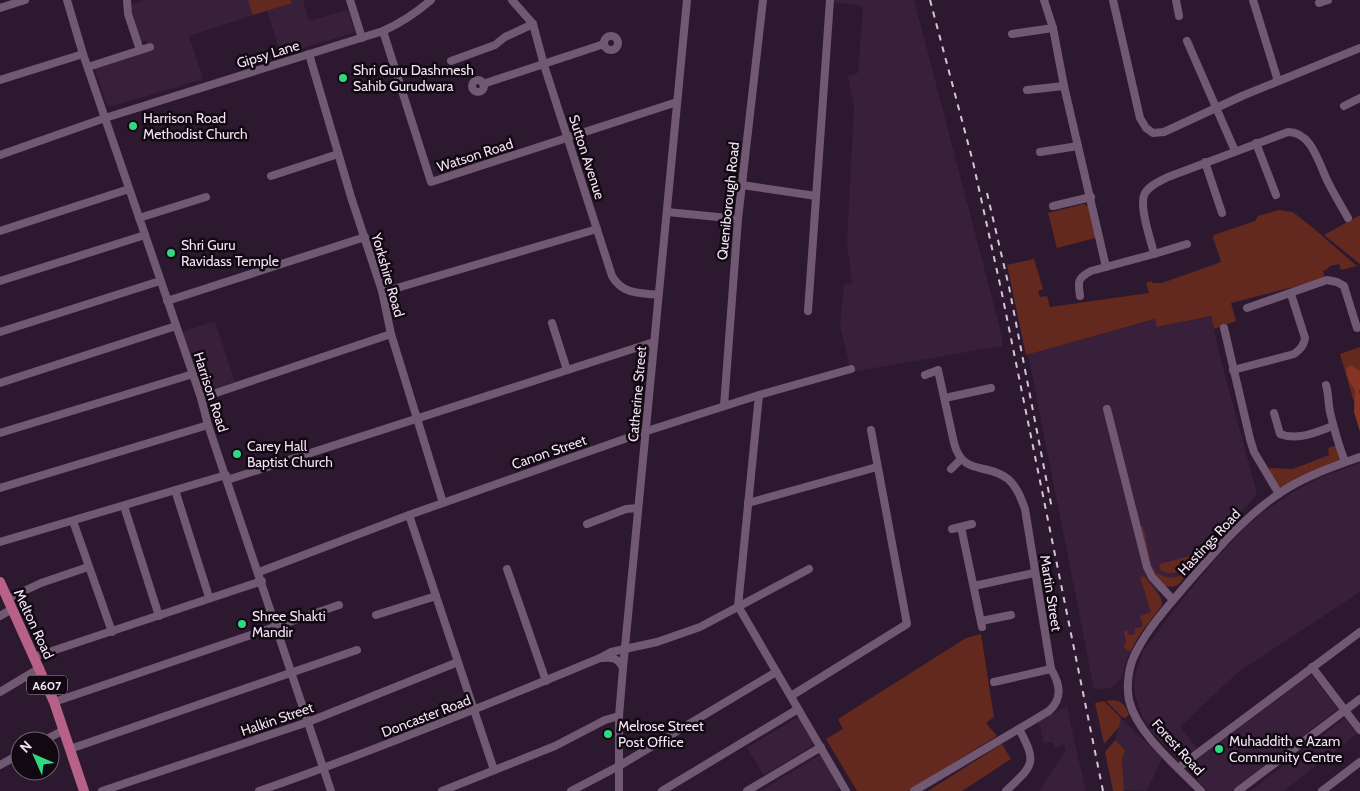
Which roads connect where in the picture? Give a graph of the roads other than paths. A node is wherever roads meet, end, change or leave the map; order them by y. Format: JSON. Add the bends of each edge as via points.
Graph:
{"nodes":[{"id":1,"x":25,"y":0,"type":"edge"},
{"id":2,"x":67,"y":0,"type":"edge"},
{"id":3,"x":127,"y":0,"type":"edge"},
{"id":4,"x":350,"y":0,"type":"edge"},
{"id":5,"x":431,"y":0,"type":"edge"},
{"id":6,"x":512,"y":0,"type":"edge"},
{"id":7,"x":687,"y":0,"type":"edge"},
{"id":8,"x":763,"y":0,"type":"edge"},
{"id":9,"x":830,"y":0,"type":"edge"},
{"id":10,"x":1044,"y":0,"type":"edge"},
{"id":11,"x":1113,"y":0,"type":"edge"},
{"id":12,"x":1176,"y":0,"type":"edge"},
{"id":13,"x":1253,"y":0,"type":"edge"},
{"id":14,"x":1328,"y":0,"type":"edge"},
{"id":15,"x":1319,"y":3,"type":"dead end"},
{"id":16,"x":0,"y":8,"type":"edge"},
{"id":17,"x":1179,"y":16,"type":"dead end"},
{"id":18,"x":534,"y":24,"type":"junction"},
{"id":19,"x":1053,"y":28,"type":"junction"},
{"id":20,"x":383,"y":32,"type":"junction"},
{"id":21,"x":1012,"y":34,"type":"dead end"},
{"id":22,"x":362,"y":38,"type":"junction"},
{"id":23,"x":1188,"y":41,"type":"dead end"},
{"id":24,"x":604,"y":44,"type":"dead end"},
{"id":25,"x":150,"y":47,"type":"dead end"},
{"id":26,"x":1360,"y":48,"type":"edge"},
{"id":27,"x":140,"y":50,"type":"junction"},
{"id":28,"x":83,"y":54,"type":"junction"},
{"id":29,"x":309,"y":54,"type":"junction"},
{"id":30,"x":451,"y":61,"type":"dead end"},
{"id":31,"x":544,"y":65,"type":"junction"},
{"id":32,"x":88,"y":67,"type":"junction"},
{"id":33,"x":0,"y":80,"type":"edge"},
{"id":34,"x":1278,"y":81,"type":"junction"},
{"id":35,"x":483,"y":84,"type":"dead end"},
{"id":36,"x":1064,"y":86,"type":"junction"},
{"id":37,"x":1027,"y":90,"type":"dead end"},
{"id":38,"x":1360,"y":98,"type":"edge"},
{"id":39,"x":677,"y":102,"type":"junction"},
{"id":40,"x":1344,"y":106,"type":"dead end"},
{"id":41,"x":1216,"y":109,"type":"junction"},
{"id":42,"x":105,"y":118,"type":"junction"},
{"id":43,"x":568,"y":138,"type":"junction"},
{"id":44,"x":1256,"y":143,"type":"junction"},
{"id":45,"x":1078,"y":146,"type":"junction"},
{"id":46,"x":1235,"y":151,"type":"junction"},
{"id":47,"x":1040,"y":152,"type":"dead end"},
{"id":48,"x":338,"y":154,"type":"junction"},
{"id":49,"x":0,"y":155,"type":"edge"},
{"id":50,"x":1205,"y":162,"type":"junction"},
{"id":51,"x":271,"y":176,"type":"dead end"},
{"id":52,"x":742,"y":185,"type":"junction"},
{"id":53,"x":130,"y":189,"type":"junction"},
{"id":54,"x":1276,"y":195,"type":"dead end"},
{"id":55,"x":816,"y":196,"type":"junction"},
{"id":56,"x":206,"y":197,"type":"dead end"},
{"id":57,"x":1091,"y":197,"type":"junction"},
{"id":58,"x":1053,"y":206,"type":"dead end"},
{"id":59,"x":667,"y":212,"type":"junction"},
{"id":60,"x":1222,"y":213,"type":"dead end"},
{"id":61,"x":139,"y":218,"type":"junction"},
{"id":62,"x":1348,"y":218,"type":"dead end"},
{"id":63,"x":738,"y":219,"type":"junction"},
{"id":64,"x":597,"y":229,"type":"junction"},
{"id":65,"x":0,"y":231,"type":"edge"},
{"id":66,"x":145,"y":235,"type":"junction"},
{"id":67,"x":365,"y":238,"type":"junction"},
{"id":68,"x":1187,"y":244,"type":"dead end"},
{"id":69,"x":1154,"y":254,"type":"junction"},
{"id":70,"x":1106,"y":267,"type":"junction"},
{"id":71,"x":0,"y":281,"type":"edge"},
{"id":72,"x":160,"y":281,"type":"junction"},
{"id":73,"x":382,"y":291,"type":"junction"},
{"id":74,"x":658,"y":294,"type":"junction"},
{"id":75,"x":1291,"y":294,"type":"junction"},
{"id":76,"x":1080,"y":296,"type":"dead end"},
{"id":77,"x":167,"y":301,"type":"junction"},
{"id":78,"x":1360,"y":306,"type":"edge"},
{"id":79,"x":1247,"y":308,"type":"dead end"},
{"id":80,"x":1351,"y":308,"type":"junction"},
{"id":81,"x":808,"y":311,"type":"dead end"},
{"id":82,"x":552,"y":322,"type":"dead end"},
{"id":83,"x":176,"y":326,"type":"junction"},
{"id":84,"x":1224,"y":328,"type":"dead end"},
{"id":85,"x":1357,"y":328,"type":"dead end"},
{"id":86,"x":0,"y":332,"type":"edge"},
{"id":87,"x":391,"y":334,"type":"junction"},
{"id":88,"x":654,"y":342,"type":"junction"},
{"id":89,"x":851,"y":369,"type":"dead end"},
{"id":90,"x":567,"y":370,"type":"junction"},
{"id":91,"x":1233,"y":370,"type":"junction"},
{"id":92,"x":193,"y":374,"type":"junction"},
{"id":93,"x":925,"y":375,"type":"dead end"},
{"id":94,"x":0,"y":383,"type":"edge"},
{"id":95,"x":1326,"y":385,"type":"dead end"},
{"id":96,"x":991,"y":388,"type":"dead end"},
{"id":97,"x":759,"y":395,"type":"junction"},
{"id":98,"x":201,"y":398,"type":"junction"},
{"id":99,"x":945,"y":398,"type":"junction"},
{"id":100,"x":724,"y":406,"type":"junction"},
{"id":101,"x":1107,"y":409,"type":"dead end"},
{"id":102,"x":1274,"y":413,"type":"dead end"},
{"id":103,"x":417,"y":417,"type":"junction"},
{"id":104,"x":208,"y":424,"type":"junction"},
{"id":105,"x":1333,"y":426,"type":"junction"},
{"id":106,"x":871,"y":430,"type":"dead end"},
{"id":107,"x":646,"y":431,"type":"junction"},
{"id":108,"x":0,"y":433,"type":"edge"},
{"id":109,"x":1360,"y":457,"type":"edge"},
{"id":110,"x":961,"y":459,"type":"junction"},
{"id":111,"x":1344,"y":462,"type":"junction"},
{"id":112,"x":877,"y":466,"type":"junction"},
{"id":113,"x":951,"y":469,"type":"dead end"},
{"id":114,"x":226,"y":477,"type":"junction"},
{"id":115,"x":0,"y":488,"type":"edge"},
{"id":116,"x":176,"y":490,"type":"junction"},
{"id":117,"x":1279,"y":494,"type":"junction"},
{"id":118,"x":443,"y":503,"type":"junction"},
{"id":119,"x":748,"y":503,"type":"junction"},
{"id":120,"x":124,"y":506,"type":"junction"},
{"id":121,"x":638,"y":508,"type":"junction"},
{"id":122,"x":409,"y":515,"type":"junction"},
{"id":123,"x":74,"y":521,"type":"junction"},
{"id":124,"x":587,"y":524,"type":"dead end"},
{"id":125,"x":972,"y":524,"type":"dead end"},
{"id":126,"x":961,"y":527,"type":"junction"},
{"id":127,"x":952,"y":529,"type":"dead end"},
{"id":128,"x":0,"y":542,"type":"edge"},
{"id":129,"x":88,"y":567,"type":"junction"},
{"id":130,"x":507,"y":569,"type":"dead end"},
{"id":131,"x":809,"y":569,"type":"dead end"},
{"id":132,"x":259,"y":572,"type":"junction"},
{"id":133,"x":1034,"y":573,"type":"junction"},
{"id":134,"x":262,"y":581,"type":"junction"},
{"id":135,"x":0,"y":582,"type":"edge"},
{"id":136,"x":974,"y":586,"type":"junction"},
{"id":137,"x":436,"y":596,"type":"junction"},
{"id":138,"x":209,"y":597,"type":"junction"},
{"id":139,"x":7,"y":598,"type":"junction"},
{"id":140,"x":1173,"y":600,"type":"junction"},
{"id":141,"x":339,"y":604,"type":"dead end"},
{"id":142,"x":738,"y":606,"type":"junction"},
{"id":143,"x":12,"y":609,"type":"junction"},
{"id":144,"x":376,"y":615,"type":"dead end"},
{"id":145,"x":1011,"y":615,"type":"dead end"},
{"id":146,"x":0,"y":616,"type":"edge"},
{"id":147,"x":159,"y":616,"type":"junction"},
{"id":148,"x":277,"y":626,"type":"junction"},
{"id":149,"x":112,"y":632,"type":"junction"},
{"id":150,"x":1360,"y":632,"type":"edge"},
{"id":151,"x":357,"y":650,"type":"dead end"},
{"id":152,"x":624,"y":650,"type":"junction"},
{"id":153,"x":34,"y":657,"type":"junction"},
{"id":154,"x":600,"y":658,"type":"junction"},
{"id":155,"x":458,"y":662,"type":"junction"},
{"id":156,"x":1312,"y":667,"type":"junction"},
{"id":157,"x":40,"y":668,"type":"junction"},
{"id":158,"x":623,"y":668,"type":"junction"},
{"id":159,"x":1051,"y":669,"type":"junction"},
{"id":160,"x":291,"y":672,"type":"junction"},
{"id":161,"x":776,"y":672,"type":"junction"},
{"id":162,"x":546,"y":681,"type":"junction"},
{"id":163,"x":994,"y":682,"type":"dead end"},
{"id":164,"x":0,"y":692,"type":"edge"},
{"id":165,"x":1128,"y":692,"type":"joint"},
{"id":166,"x":791,"y":696,"type":"junction"},
{"id":167,"x":1360,"y":699,"type":"edge"},
{"id":168,"x":54,"y":702,"type":"junction"},
{"id":169,"x":798,"y":709,"type":"junction"},
{"id":170,"x":1344,"y":710,"type":"junction"},
{"id":171,"x":475,"y":711,"type":"junction"},
{"id":172,"x":619,"y":716,"type":"junction"},
{"id":173,"x":308,"y":722,"type":"junction"},
{"id":174,"x":1019,"y":729,"type":"junction"},
{"id":175,"x":64,"y":730,"type":"junction"},
{"id":176,"x":1360,"y":730,"type":"edge"},
{"id":177,"x":60,"y":732,"type":"edge"},
{"id":178,"x":821,"y":747,"type":"junction"},
{"id":179,"x":70,"y":749,"type":"junction"},
{"id":180,"x":1360,"y":762,"type":"edge"},
{"id":181,"x":619,"y":766,"type":"junction"},
{"id":182,"x":325,"y":768,"type":"junction"},
{"id":183,"x":1178,"y":768,"type":"junction"},
{"id":184,"x":494,"y":770,"type":"junction"},
{"id":185,"x":842,"y":790,"type":"edge"},
{"id":186,"x":84,"y":791,"type":"edge"},
{"id":187,"x":102,"y":791,"type":"edge"},
{"id":188,"x":259,"y":791,"type":"edge"},
{"id":189,"x":332,"y":791,"type":"edge"},
{"id":190,"x":442,"y":791,"type":"edge"},
{"id":191,"x":571,"y":791,"type":"edge"},
{"id":192,"x":619,"y":791,"type":"edge"},
{"id":193,"x":662,"y":791,"type":"edge"},
{"id":194,"x":747,"y":791,"type":"edge"},
{"id":195,"x":914,"y":791,"type":"edge"},
{"id":196,"x":1006,"y":791,"type":"edge"},
{"id":197,"x":1201,"y":791,"type":"edge"},
{"id":198,"x":1238,"y":791,"type":"edge"},
{"id":199,"x":1322,"y":791,"type":"edge"}],
"edges":[{"from":1,"to":16,"type":"street"},
{"from":2,"to":28,"type":"street","name":"Harrison Road"},
{"from":3,"to":27,"type":"street","via":[[128,14]]},
{"from":4,"to":22,"type":"street"},
{"from":5,"to":20,"type":"street","name":"Gipsy Lane","via":[[414,15]]},
{"from":6,"to":18,"type":"street","name":"Sutton Avenue"},
{"from":7,"to":39,"type":"street","name":"Catherine Street"},
{"from":8,"to":52,"type":"street","name":"Queniborough Road"},
{"from":9,"to":55,"type":"street"},
{"from":10,"to":19,"type":"street"},
{"from":11,"to":41,"type":"street","via":[[1142,124],[1150,133],[1156,134]]},
{"from":12,"to":17,"type":"street"},
{"from":13,"to":34,"type":"street"},
{"from":14,"to":15,"type":"street"},
{"from":18,"to":30,"type":"street","via":[[495,45]]},
{"from":18,"to":31,"type":"street","name":"Sutton Avenue"},
{"from":19,"to":21,"type":"street"},
{"from":19,"to":36,"type":"street"},
{"from":20,"to":22,"type":"street","name":"Gipsy Lane"},
{"from":20,"to":43,"type":"street","name":"Watson Road","via":[[431,182]]},
{"from":22,"to":29,"type":"street","name":"Gipsy Lane"},
{"from":23,"to":41,"type":"street"},
{"from":24,"to":31,"type":"street"},
{"from":25,"to":27,"type":"street"},
{"from":26,"to":34,"type":"street"},
{"from":27,"to":32,"type":"street"},
{"from":28,"to":32,"type":"street","name":"Harrison Road"},
{"from":28,"to":33,"type":"street"},
{"from":29,"to":42,"type":"street","name":"Gipsy Lane"},
{"from":29,"to":48,"type":"street","name":"Yorkshire Road"},
{"from":31,"to":35,"type":"street"},
{"from":31,"to":43,"type":"street","name":"Sutton Avenue"},
{"from":32,"to":42,"type":"street","name":"Harrison Road"},
{"from":34,"to":41,"type":"street"},
{"from":36,"to":37,"type":"street"},
{"from":36,"to":45,"type":"street"},
{"from":38,"to":40,"type":"street"},
{"from":39,"to":43,"type":"street","name":"Watson Road"},
{"from":39,"to":59,"type":"street","name":"Catherine Street"},
{"from":41,"to":46,"type":"street"},
{"from":42,"to":49,"type":"street","name":"Gipsy Lane"},
{"from":42,"to":53,"type":"street","name":"Harrison Road"},
{"from":43,"to":64,"type":"street","name":"Sutton Avenue"},
{"from":44,"to":46,"type":"street"},
{"from":44,"to":54,"type":"street"},
{"from":44,"to":62,"type":"street","via":[[1288,132],[1305,139]]},
{"from":45,"to":47,"type":"street"},
{"from":45,"to":57,"type":"street"},
{"from":46,"to":50,"type":"street"},
{"from":48,"to":51,"type":"street"},
{"from":48,"to":67,"type":"street","name":"Yorkshire Road"},
{"from":50,"to":60,"type":"street"},
{"from":50,"to":69,"type":"street","via":[[1168,176],[1145,193],[1142,206]]},
{"from":52,"to":55,"type":"street"},
{"from":52,"to":63,"type":"street","name":"Queniborough Road"},
{"from":53,"to":61,"type":"street","name":"Harrison Road"},
{"from":53,"to":65,"type":"street"},
{"from":55,"to":81,"type":"street"},
{"from":56,"to":61,"type":"street"},
{"from":57,"to":58,"type":"street"},
{"from":57,"to":70,"type":"street"},
{"from":59,"to":63,"type":"street"},
{"from":59,"to":74,"type":"street","name":"Catherine Street"},
{"from":61,"to":66,"type":"street","name":"Harrison Road"},
{"from":63,"to":100,"type":"street","name":"Queniborough Road"},
{"from":64,"to":73,"type":"street"},
{"from":64,"to":74,"type":"street","name":"Sutton Avenue","via":[[616,282],[627,291]]},
{"from":66,"to":71,"type":"street"},
{"from":66,"to":72,"type":"street","name":"Harrison Road"},
{"from":67,"to":73,"type":"street","name":"Yorkshire Road"},
{"from":67,"to":77,"type":"street"},
{"from":68,"to":69,"type":"street"},
{"from":69,"to":70,"type":"street"},
{"from":70,"to":76,"type":"street","via":[[1082,276],[1078,282]]},
{"from":72,"to":77,"type":"street","name":"Harrison Road"},
{"from":72,"to":86,"type":"street"},
{"from":73,"to":87,"type":"street","name":"Yorkshire Road"},
{"from":74,"to":88,"type":"street","name":"Catherine Street"},
{"from":75,"to":79,"type":"street"},
{"from":75,"to":80,"type":"street","via":[[1327,280],[1337,282],[1344,286]]},
{"from":75,"to":91,"type":"street","via":[[1305,338],[1300,350]]},
{"from":77,"to":83,"type":"street","name":"Harrison Road"},
{"from":78,"to":80,"type":"street"},
{"from":80,"to":85,"type":"street"},
{"from":82,"to":90,"type":"street"},
{"from":83,"to":92,"type":"street","name":"Harrison Road"},
{"from":83,"to":94,"type":"street"},
{"from":84,"to":91,"type":"street"},
{"from":87,"to":98,"type":"street"},
{"from":87,"to":103,"type":"street","name":"Yorkshire Road"},
{"from":88,"to":90,"type":"street"},
{"from":88,"to":107,"type":"street","name":"Catherine Street"},
{"from":89,"to":97,"type":"street","name":"Canon Street"},
{"from":90,"to":103,"type":"street"},
{"from":91,"to":117,"type":"street","via":[[1254,452]]},
{"from":92,"to":98,"type":"street","name":"Harrison Road"},
{"from":92,"to":108,"type":"street"},
{"from":93,"to":99,"type":"street","via":[[938,370]]},
{"from":95,"to":105,"type":"street"},
{"from":96,"to":99,"type":"street"},
{"from":97,"to":100,"type":"street","name":"Canon Street"},
{"from":97,"to":119,"type":"street"},
{"from":98,"to":104,"type":"street","name":"Harrison Road"},
{"from":99,"to":110,"type":"street"},
{"from":100,"to":107,"type":"street","name":"Canon Street"},
{"from":101,"to":140,"type":"street","via":[[1147,567]]},
{"from":102,"to":105,"type":"street","via":[[1280,434],[1289,438]]},
{"from":103,"to":114,"type":"street"},
{"from":103,"to":118,"type":"street","name":"Yorkshire Road"},
{"from":104,"to":114,"type":"street","name":"Harrison Road"},
{"from":104,"to":115,"type":"street"},
{"from":105,"to":111,"type":"street"},
{"from":106,"to":112,"type":"street"},
{"from":107,"to":118,"type":"street","name":"Canon Street"},
{"from":107,"to":121,"type":"street","name":"Catherine Street"},
{"from":109,"to":111,"type":"street","name":"Hastings Road"},
{"from":110,"to":113,"type":"street"},
{"from":110,"to":133,"type":"street","name":"Martin Street","via":[[976,468],[996,472],[1017,490],[1025,509]]},
{"from":111,"to":117,"type":"street","name":"Hastings Road"},
{"from":112,"to":119,"type":"street"},
{"from":112,"to":166,"type":"street","via":[[907,624]]},
{"from":114,"to":116,"type":"street"},
{"from":114,"to":132,"type":"street","name":"Harrison Road"},
{"from":116,"to":120,"type":"street"},
{"from":116,"to":138,"type":"street"},
{"from":117,"to":140,"type":"street","name":"Hastings Road","via":[[1234,529]]},
{"from":118,"to":122,"type":"street","name":"Canon Street"},
{"from":119,"to":142,"type":"street"},
{"from":120,"to":123,"type":"street"},
{"from":120,"to":147,"type":"street"},
{"from":121,"to":124,"type":"street","via":[[626,509]]},
{"from":121,"to":152,"type":"street","name":"Catherine Street"},
{"from":122,"to":132,"type":"street","name":"Canon Street"},
{"from":122,"to":137,"type":"street"},
{"from":123,"to":128,"type":"street"},
{"from":123,"to":129,"type":"street"},
{"from":125,"to":126,"type":"street"},
{"from":126,"to":127,"type":"street"},
{"from":126,"to":136,"type":"street"},
{"from":129,"to":139,"type":"street"},
{"from":129,"to":149,"type":"street"},
{"from":130,"to":162,"type":"street"},
{"from":131,"to":142,"type":"street","name":"Doncaster Road"},
{"from":132,"to":134,"type":"street","name":"Harrison Road"},
{"from":133,"to":136,"type":"street"},
{"from":133,"to":159,"type":"street","name":"Martin Street"},
{"from":134,"to":138,"type":"street"},
{"from":134,"to":148,"type":"street","name":"Harrison Road"},
{"from":135,"to":139,"type":"main road","name":"Melton Road","number":"A607"},
{"from":136,"to":145,"type":"street","via":[[982,624]]},
{"from":137,"to":144,"type":"street"},
{"from":137,"to":155,"type":"street"},
{"from":138,"to":147,"type":"street"},
{"from":139,"to":143,"type":"main road","name":"Melton Road","number":"A607"},
{"from":140,"to":165,"type":"street","name":"Hastings Road","via":[[1135,653]]},
{"from":141,"to":148,"type":"street"},
{"from":142,"to":152,"type":"street","name":"Doncaster Road","via":[[675,637]]},
{"from":142,"to":161,"type":"street"},
{"from":143,"to":146,"type":"street"},
{"from":143,"to":153,"type":"main road","name":"Melton Road","number":"A607"},
{"from":147,"to":149,"type":"street"},
{"from":148,"to":160,"type":"street","name":"Harrison Road"},
{"from":148,"to":168,"type":"street"},
{"from":149,"to":153,"type":"street"},
{"from":150,"to":156,"type":"street"},
{"from":151,"to":160,"type":"street"},
{"from":152,"to":154,"type":"street","name":"Doncaster Road"},
{"from":152,"to":158,"type":"street","name":"Catherine Street"},
{"from":153,"to":157,"type":"main road","name":"Melton Road","number":"A607"},
{"from":154,"to":158,"type":"street","via":[[614,658]]},
{"from":154,"to":162,"type":"street","name":"Doncaster Road"},
{"from":155,"to":171,"type":"street"},
{"from":155,"to":173,"type":"street","name":"Halkin Street"},
{"from":156,"to":170,"type":"street"},
{"from":156,"to":183,"type":"street"},
{"from":157,"to":164,"type":"street"},
{"from":157,"to":168,"type":"main road","name":"Melton Road","number":"A607"},
{"from":158,"to":172,"type":"street","name":"Catherine Street"},
{"from":159,"to":163,"type":"street"},
{"from":159,"to":174,"type":"street","name":"Martin Street","via":[[1058,680],[1057,704]]},
{"from":160,"to":173,"type":"street","name":"Harrison Road"},
{"from":160,"to":179,"type":"street"},
{"from":161,"to":166,"type":"street"},
{"from":161,"to":181,"type":"street"},
{"from":162,"to":171,"type":"street","name":"Doncaster Road"},
{"from":165,"to":183,"type":"street","name":"Forest Road","via":[[1144,731]]},
{"from":166,"to":169,"type":"street"},
{"from":167,"to":170,"type":"street"},
{"from":168,"to":175,"type":"main road","name":"Melton Road","number":"A607"},
{"from":169,"to":178,"type":"street"},
{"from":169,"to":193,"type":"street"},
{"from":170,"to":176,"type":"street"},
{"from":170,"to":198,"type":"street"},
{"from":171,"to":182,"type":"street","name":"Doncaster Road"},
{"from":171,"to":184,"type":"street"},
{"from":172,"to":181,"type":"street","name":"Catherine Street"},
{"from":172,"to":184,"type":"street"},
{"from":173,"to":182,"type":"street","name":"Harrison Road"},
{"from":173,"to":187,"type":"street","name":"Halkin Street"},
{"from":174,"to":195,"type":"street","name":"Martin Street"},
{"from":174,"to":196,"type":"street","via":[[1030,749],[1031,762],[1025,773]]},
{"from":175,"to":177,"type":"street"},
{"from":175,"to":179,"type":"main road","name":"Melton Road","number":"A607"},
{"from":178,"to":185,"type":"street"},
{"from":178,"to":194,"type":"street"},
{"from":179,"to":186,"type":"main road","name":"Melton Road","number":"A607"},
{"from":180,"to":199,"type":"street"},
{"from":181,"to":191,"type":"street"},
{"from":181,"to":192,"type":"street","name":"Catherine Street"},
{"from":182,"to":188,"type":"street","name":"Doncaster Road"},
{"from":182,"to":189,"type":"street","name":"Harrison Road"},
{"from":183,"to":197,"type":"street","name":"Forest Road"},
{"from":184,"to":190,"type":"street"}]}
